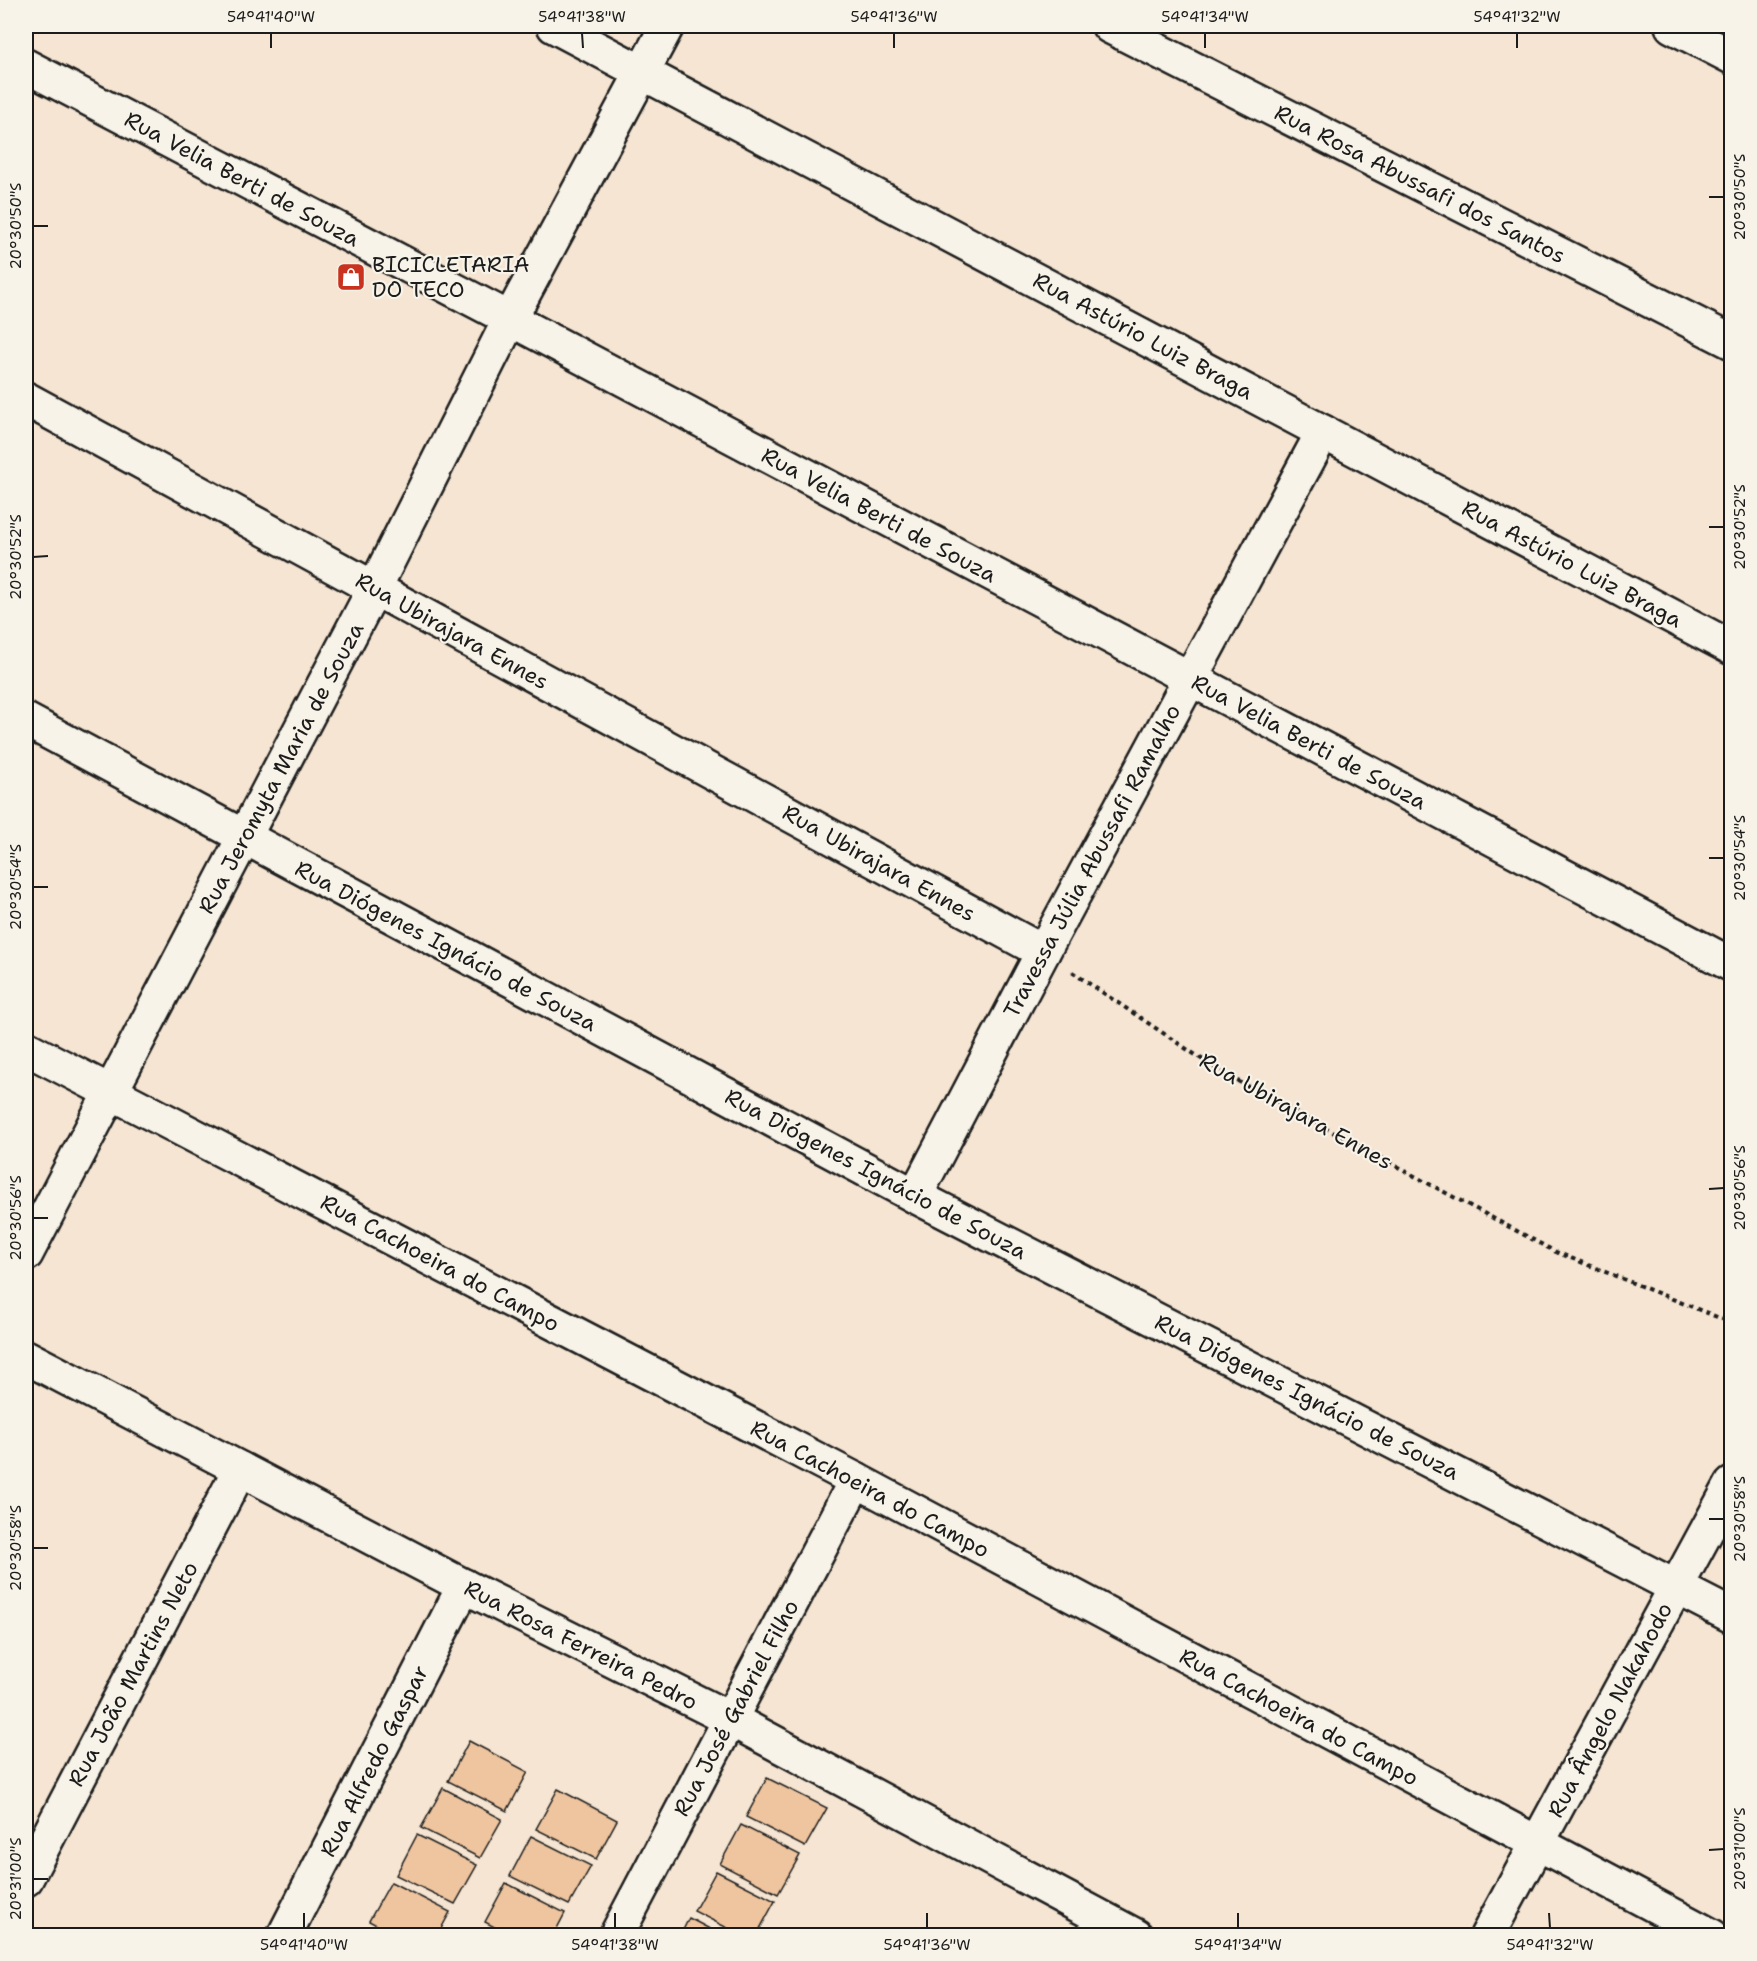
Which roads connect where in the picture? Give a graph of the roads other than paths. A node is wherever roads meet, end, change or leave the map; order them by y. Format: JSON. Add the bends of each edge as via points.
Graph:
{"nodes":[{"id":1,"x":554,"y":26,"type":"edge"},
{"id":2,"x":668,"y":26,"type":"edge"},
{"id":3,"x":1109,"y":26,"type":"edge"},
{"id":4,"x":1672,"y":26,"type":"edge"},
{"id":5,"x":1731,"y":57,"type":"edge"},
{"id":6,"x":26,"y":66,"type":"edge"},
{"id":7,"x":643,"y":72,"type":"junction"},
{"id":8,"x":510,"y":319,"type":"junction"},
{"id":9,"x":1731,"y":342,"type":"edge"},
{"id":10,"x":26,"y":399,"type":"edge"},
{"id":11,"x":1323,"y":432,"type":"junction"},
{"id":12,"x":374,"y":589,"type":"junction"},
{"id":13,"x":1731,"y":648,"type":"edge"},
{"id":14,"x":1190,"y":679,"type":"junction"},
{"id":15,"x":26,"y":720,"type":"edge"},
{"id":16,"x":244,"y":838,"type":"junction"},
{"id":17,"x":1043,"y":952,"type":"junction"},
{"id":18,"x":1731,"y":965,"type":"edge"},
{"id":19,"x":26,"y":1048,"type":"edge"},
{"id":20,"x":110,"y":1092,"type":"junction"},
{"id":21,"x":915,"y":1196,"type":"junction"},
{"id":22,"x":26,"y":1254,"type":"edge"},
{"id":23,"x":26,"y":1356,"type":"edge"},
{"id":24,"x":240,"y":1468,"type":"junction"},
{"id":25,"x":856,"y":1480,"type":"junction"},
{"id":26,"x":1731,"y":1484,"type":"edge"},
{"id":27,"x":464,"y":1586,"type":"junction"},
{"id":28,"x":1676,"y":1587,"type":"junction"},
{"id":29,"x":1731,"y":1616,"type":"edge"},
{"id":30,"x":730,"y":1719,"type":"junction"},
{"id":31,"x":1538,"y":1844,"type":"junction"},
{"id":32,"x":26,"y":1879,"type":"edge"},
{"id":33,"x":284,"y":1935,"type":"edge"},
{"id":34,"x":616,"y":1935,"type":"edge"},
{"id":35,"x":1136,"y":1935,"type":"edge"},
{"id":36,"x":1487,"y":1935,"type":"edge"},
{"id":37,"x":1712,"y":1935,"type":"edge"}],
"edges":[{"from":1,"to":7,"type":"street","name":"Rua Astúrio Luiz Braga"},
{"from":2,"to":7,"type":"street","name":"Rua Jeromyta Maria de Souza"},
{"from":3,"to":9,"type":"street","name":"Rua Rosa Abussafi dos Santos"},
{"from":4,"to":5,"type":"street"},
{"from":6,"to":8,"type":"street","name":"Rua Velia Berti de Souza"},
{"from":7,"to":8,"type":"street","name":"Rua Jeromyta Maria de Souza"},
{"from":7,"to":11,"type":"street","name":"Rua Astúrio Luiz Braga"},
{"from":8,"to":12,"type":"street","name":"Rua Jeromyta Maria de Souza"},
{"from":8,"to":14,"type":"street","name":"Rua Velia Berti de Souza"},
{"from":10,"to":12,"type":"street","name":"Rua Ubirajara Ennes"},
{"from":11,"to":13,"type":"street","name":"Rua Astúrio Luiz Braga"},
{"from":11,"to":14,"type":"street","name":"Travessa Júlia Abussafi Ramalho"},
{"from":12,"to":16,"type":"street","name":"Rua Jeromyta Maria de Souza"},
{"from":12,"to":17,"type":"street","name":"Rua Ubirajara Ennes"},
{"from":14,"to":17,"type":"street","name":"Travessa Júlia Abussafi Ramalho"},
{"from":14,"to":18,"type":"street","name":"Rua Velia Berti de Souza"},
{"from":15,"to":16,"type":"street","name":"Rua Diógenes Ignácio de Souza"},
{"from":16,"to":20,"type":"street","name":"Rua Jeromyta Maria de Souza"},
{"from":16,"to":21,"type":"street","name":"Rua Diógenes Ignácio de Souza"},
{"from":17,"to":21,"type":"street","name":"Travessa Júlia Abussafi Ramalho"},
{"from":19,"to":20,"type":"street","name":"Rua Cachoeira do Campo"},
{"from":20,"to":22,"type":"street","name":"Rua Jeromyta Maria de Souza"},
{"from":20,"to":25,"type":"street","name":"Rua Cachoeira do Campo"},
{"from":21,"to":28,"type":"street","name":"Rua Diógenes Ignácio de Souza"},
{"from":23,"to":24,"type":"street","name":"Rua Rosa Ferreira Pedro"},
{"from":24,"to":27,"type":"street","name":"Rua Rosa Ferreira Pedro"},
{"from":24,"to":32,"type":"street","name":"Rua João Martins Neto"},
{"from":25,"to":30,"type":"street","name":"Rua José Gabriel Filho"},
{"from":25,"to":31,"type":"street","name":"Rua Cachoeira do Campo"},
{"from":26,"to":28,"type":"street","name":"Rua Ângelo Nakahodo"},
{"from":27,"to":30,"type":"street","name":"Rua Rosa Ferreira Pedro"},
{"from":27,"to":33,"type":"street","name":"Rua Alfredo Gaspar"},
{"from":28,"to":29,"type":"street","name":"Rua Diógenes Ignácio de Souza"},
{"from":28,"to":31,"type":"street","name":"Rua Ângelo Nakahodo"},
{"from":30,"to":34,"type":"street","name":"Rua José Gabriel Filho"},
{"from":30,"to":35,"type":"street","name":"Rua Rosa Ferreira Pedro"},
{"from":31,"to":36,"type":"street","name":"Rua Ângelo Nakahodo"},
{"from":31,"to":37,"type":"street","name":"Rua Cachoeira do Campo"}]}
